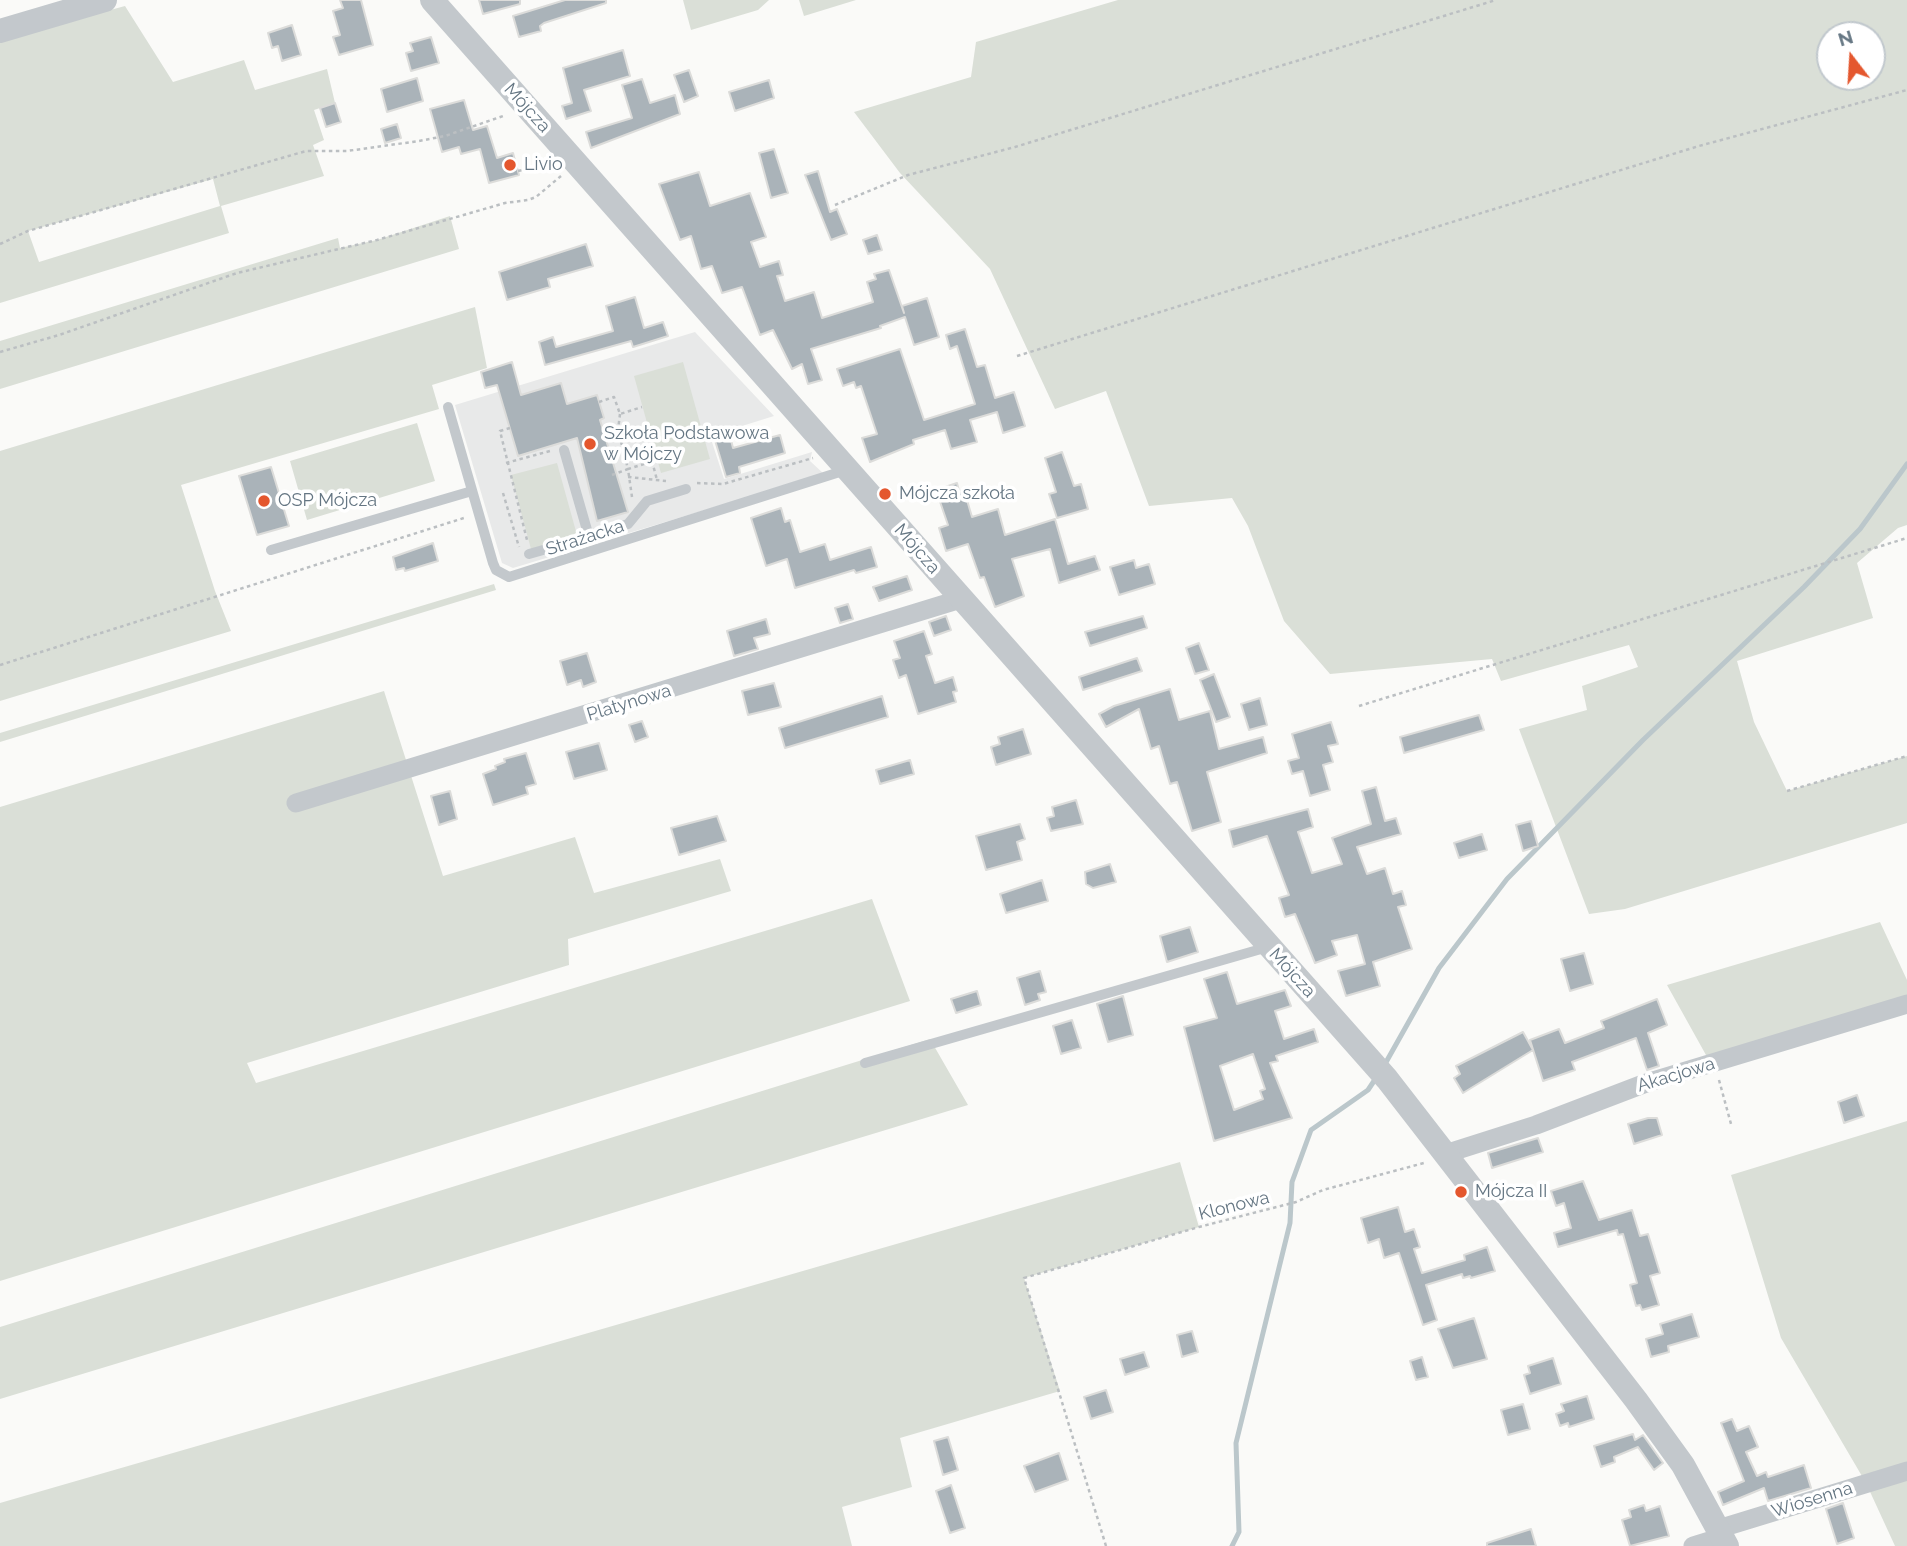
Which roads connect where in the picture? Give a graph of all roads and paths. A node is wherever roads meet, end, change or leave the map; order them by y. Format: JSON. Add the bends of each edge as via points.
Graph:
{"nodes":[{"id":1,"x":105,"y":0,"type":"edge"},
{"id":2,"x":432,"y":0,"type":"edge"},
{"id":3,"x":1496,"y":0,"type":"edge"},
{"id":4,"x":0,"y":31,"type":"edge"},
{"id":5,"x":1907,"y":90,"type":"edge"},
{"id":6,"x":511,"y":113,"type":"dead end"},
{"id":7,"x":564,"y":162,"type":"junction"},
{"id":8,"x":518,"y":171,"type":"dead end"},
{"id":9,"x":835,"y":205,"type":"dead end"},
{"id":10,"x":0,"y":244,"type":"edge"},
{"id":11,"x":0,"y":352,"type":"edge"},
{"id":12,"x":1017,"y":356,"type":"dead end"},
{"id":13,"x":599,"y":402,"type":"dead end"},
{"id":14,"x":448,"y":407,"type":"dead end"},
{"id":15,"x":642,"y":407,"type":"dead end"},
{"id":16,"x":620,"y":414,"type":"junction"},
{"id":17,"x":510,"y":429,"type":"dead end"},
{"id":18,"x":565,"y":450,"type":"joint"},
{"id":19,"x":819,"y":452,"type":"dead end"},
{"id":20,"x":657,"y":460,"type":"dead end"},
{"id":21,"x":652,"y":461,"type":"junction"},
{"id":22,"x":506,"y":463,"type":"junction"},
{"id":23,"x":628,"y":469,"type":"junction"},
{"id":24,"x":846,"y":470,"type":"junction"},
{"id":25,"x":612,"y":475,"type":"dead end"},
{"id":26,"x":628,"y":477,"type":"junction"},
{"id":27,"x":657,"y":480,"type":"junction"},
{"id":28,"x":674,"y":481,"type":"dead end"},
{"id":29,"x":686,"y":486,"type":"joint"},
{"id":30,"x":472,"y":491,"type":"junction"},
{"id":31,"x":503,"y":493,"type":"dead end"},
{"id":32,"x":634,"y":506,"type":"dead end"},
{"id":33,"x":478,"y":514,"type":"junction"},
{"id":34,"x":589,"y":537,"type":"junction"},
{"id":35,"x":1907,"y":538,"type":"edge"},
{"id":36,"x":271,"y":550,"type":"dead end"},
{"id":37,"x":530,"y":554,"type":"junction"},
{"id":38,"x":961,"y":599,"type":"junction"},
{"id":39,"x":0,"y":665,"type":"edge"},
{"id":40,"x":1359,"y":706,"type":"dead end"},
{"id":41,"x":1907,"y":756,"type":"edge"},
{"id":42,"x":1787,"y":791,"type":"dead end"},
{"id":43,"x":296,"y":803,"type":"dead end"},
{"id":44,"x":1268,"y":947,"type":"junction"},
{"id":45,"x":1907,"y":1004,"type":"edge"},
{"id":46,"x":1717,"y":1062,"type":"junction"},
{"id":47,"x":865,"y":1063,"type":"dead end"},
{"id":48,"x":1731,"y":1124,"type":"dead end"},
{"id":49,"x":1448,"y":1153,"type":"junction"},
{"id":50,"x":1907,"y":1471,"type":"edge"},
{"id":51,"x":1722,"y":1537,"type":"edge"},
{"id":52,"x":1106,"y":1546,"type":"edge"},
{"id":53,"x":1693,"y":1546,"type":"edge"}],
"edges":[{"from":1,"to":4,"type":"street"},
{"from":2,"to":7,"type":"street","name":"Mójcza"},
{"from":3,"to":9,"type":"path","via":[[1028,143],[908,175]]},
{"from":5,"to":12,"type":"path","via":[[1699,146]]},
{"from":6,"to":10,"type":"path","via":[[419,141],[347,151],[306,151],[27,231]]},
{"from":7,"to":8,"type":"path"},
{"from":7,"to":11,"type":"path","via":[[556,181],[536,197],[237,273]]},
{"from":7,"to":24,"type":"street","name":"Mójcza"},
{"from":13,"to":16,"type":"path","via":[[614,397]]},
{"from":14,"to":30,"type":"lane","name":"Strażacka"},
{"from":15,"to":16,"type":"path"},
{"from":16,"to":23,"type":"path","via":[[618,430]]},
{"from":17,"to":22,"type":"path","via":[[500,431]]},
{"from":18,"to":22,"type":"path"},
{"from":18,"to":34,"type":"lane"},
{"from":19,"to":29,"type":"path","via":[[810,460],[747,478]]},
{"from":20,"to":21,"type":"path"},
{"from":21,"to":23,"type":"path"},
{"from":21,"to":27,"type":"path"},
{"from":22,"to":37,"type":"path"},
{"from":23,"to":25,"type":"path"},
{"from":23,"to":26,"type":"path"},
{"from":24,"to":33,"type":"lane","name":"Strażacka","via":[[516,576],[496,570]]},
{"from":24,"to":38,"type":"street","name":"Mójcza"},
{"from":26,"to":27,"type":"path"},
{"from":26,"to":32,"type":"path"},
{"from":27,"to":28,"type":"path"},
{"from":29,"to":34,"type":"lane","via":[[647,501],[628,524]]},
{"from":30,"to":33,"type":"lane","name":"Strażacka"},
{"from":30,"to":36,"type":"lane"},
{"from":31,"to":37,"type":"path","via":[[519,546]]},
{"from":33,"to":39,"type":"path"},
{"from":34,"to":37,"type":"lane"},
{"from":35,"to":40,"type":"path"},
{"from":38,"to":43,"type":"street","name":"Platynowa"},
{"from":38,"to":44,"type":"street","name":"Mójcza"},
{"from":41,"to":42,"type":"path"},
{"from":44,"to":47,"type":"lane"},
{"from":44,"to":49,"type":"street","name":"Mójcza"},
{"from":45,"to":46,"type":"street","name":"Akacjowa"},
{"from":46,"to":48,"type":"path"},
{"from":46,"to":49,"type":"street","name":"Akacjowa"},
{"from":49,"to":51,"type":"street","name":"Mójcza","via":[[1683,1465]]},
{"from":49,"to":52,"type":"path","name":"Klonowa","via":[[1296,1202],[1024,1278]]},
{"from":50,"to":51,"type":"street","name":"Wiosenna"},
{"from":51,"to":53,"type":"street","name":"Wiosenna"}]}
